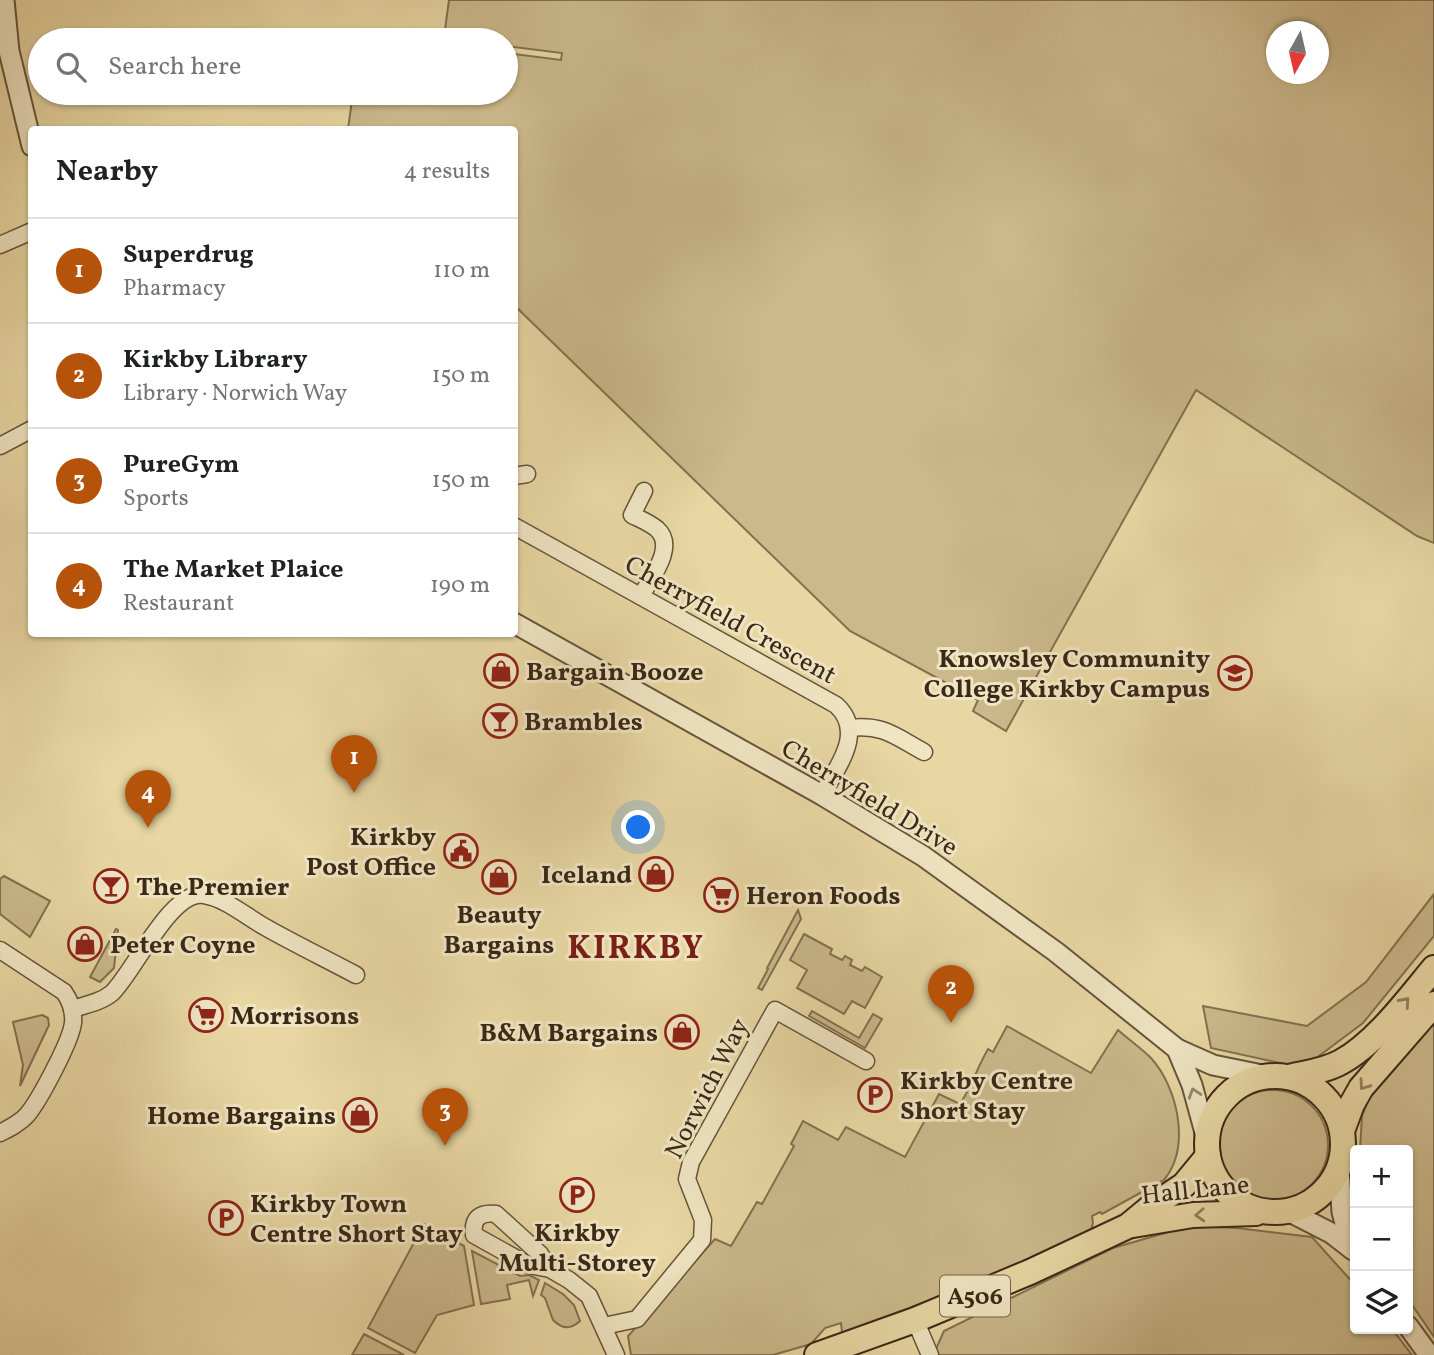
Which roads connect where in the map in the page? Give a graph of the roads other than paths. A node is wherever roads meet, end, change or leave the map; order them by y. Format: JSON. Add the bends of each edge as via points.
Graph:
{"nodes":[{"id":1,"x":4,"y":0,"type":"edge"},
{"id":2,"x":28,"y":129,"type":"edge"},
{"id":3,"x":28,"y":233,"type":"edge"},
{"id":4,"x":0,"y":244,"type":"edge"},
{"id":5,"x":28,"y":431,"type":"edge"},
{"id":6,"x":0,"y":446,"type":"edge"},
{"id":7,"x":644,"y":491,"type":"dead end"},
{"id":8,"x":518,"y":528,"type":"edge"},
{"id":9,"x":641,"y":596,"type":"junction"},
{"id":10,"x":518,"y":626,"type":"edge"},
{"id":11,"x":850,"y":728,"type":"junction"},
{"id":12,"x":924,"y":752,"type":"dead end"},
{"id":13,"x":822,"y":795,"type":"junction"},
{"id":14,"x":0,"y":950,"type":"edge"},
{"id":15,"x":1434,"y":968,"type":"edge"},
{"id":16,"x":356,"y":975,"type":"dead end"},
{"id":17,"x":1434,"y":1004,"type":"edge"},
{"id":18,"x":72,"y":1009,"type":"junction"},
{"id":19,"x":1177,"y":1049,"type":"junction"},
{"id":20,"x":866,"y":1061,"type":"dead end"},
{"id":21,"x":1278,"y":1077,"type":"junction"},
{"id":22,"x":1342,"y":1131,"type":"junction"},
{"id":23,"x":0,"y":1133,"type":"edge"},
{"id":24,"x":1207,"y":1148,"type":"junction"},
{"id":25,"x":1339,"y":1169,"type":"junction"},
{"id":26,"x":1278,"y":1212,"type":"junction"},
{"id":27,"x":1128,"y":1226,"type":"junction"},
{"id":28,"x":1350,"y":1238,"type":"edge"},
{"id":29,"x":1350,"y":1248,"type":"edge"},
{"id":30,"x":550,"y":1269,"type":"junction"},
{"id":31,"x":915,"y":1320,"type":"junction"},
{"id":32,"x":604,"y":1326,"type":"junction"},
{"id":33,"x":1413,"y":1332,"type":"edge"},
{"id":34,"x":616,"y":1355,"type":"edge"},
{"id":35,"x":817,"y":1355,"type":"edge"},
{"id":36,"x":930,"y":1355,"type":"edge"},
{"id":37,"x":1429,"y":1355,"type":"edge"}],
"edges":[{"from":1,"to":2,"type":"street","via":[[9,51]]},
{"from":3,"to":4,"type":"street"},
{"from":5,"to":6,"type":"street"},
{"from":7,"to":9,"type":"street","via":[[632,515],[656,529],[665,547]]},
{"from":8,"to":9,"type":"street","name":"Cherryfield Crescent"},
{"from":9,"to":11,"type":"street","name":"Cherryfield Crescent","via":[[836,705]]},
{"from":10,"to":13,"type":"street","name":"Cherryfield Drive"},
{"from":11,"to":12,"type":"street","via":[[880,728]]},
{"from":11,"to":13,"type":"street","via":[[846,750]]},
{"from":13,"to":19,"type":"street","name":"Cherryfield Drive","via":[[923,856],[1056,952]]},
{"from":14,"to":18,"type":"street","via":[[57,986]]},
{"from":21,"to":15,"type":"main road","number":"A506","one_way":true,"via":[[1324,1069],[1348,1058],[1376,1034]]},
{"from":16,"to":18,"type":"street","via":[[222,901],[204,894],[190,895],[169,915],[116,989],[99,1001]]},
{"from":17,"to":22,"type":"main road","one_way":true,"via":[[1361,1088]]},
{"from":18,"to":23,"type":"street","via":[[71,1032],[34,1107]]},
{"from":19,"to":21,"type":"street","name":"Cherryfield Drive","via":[[1213,1065]]},
{"from":24,"to":19,"type":"street","name":"Cherryfield Drive","one_way":true,"via":[[1195,1095]]},
{"from":20,"to":32,"type":"street","name":"Norwich Way","via":[[775,1010],[691,1162],[689,1186],[703,1220],[702,1240],[637,1319]]},
{"from":21,"to":22,"type":"main road","via":[[1307,1084],[1324,1096]]},
{"from":21,"to":24,"type":"main road","number":"A506","via":[[1244,1083],[1225,1097],[1212,1117]]},
{"from":22,"to":25,"type":"main road"},
{"from":24,"to":26,"type":"main road","via":[[1222,1188],[1251,1208]]},
{"from":24,"to":27,"type":"main road","name":"Hall Lane","number":"A506","via":[[1184,1185]]},
{"from":25,"to":26,"type":"main road","number":"A506","via":[[1310,1203]]},
{"from":25,"to":28,"type":"street","via":[[1342,1212]]},
{"from":26,"to":27,"type":"main road","name":"Hall Lane","number":"A506","one_way":true,"via":[[1193,1215]]},
{"from":26,"to":29,"type":"street","via":[[1331,1233]]},
{"from":27,"to":31,"type":"main road","name":"Hall Lane","number":"A506"},
{"from":30,"to":30,"type":"street","via":[[528,1265],[474,1235],[477,1216],[496,1214]]},
{"from":30,"to":32,"type":"street","via":[[589,1296]]},
{"from":31,"to":35,"type":"main road","name":"Hall Lane","number":"A506"},
{"from":31,"to":36,"type":"street"},
{"from":32,"to":34,"type":"street"},
{"from":33,"to":37,"type":"street"}]}
